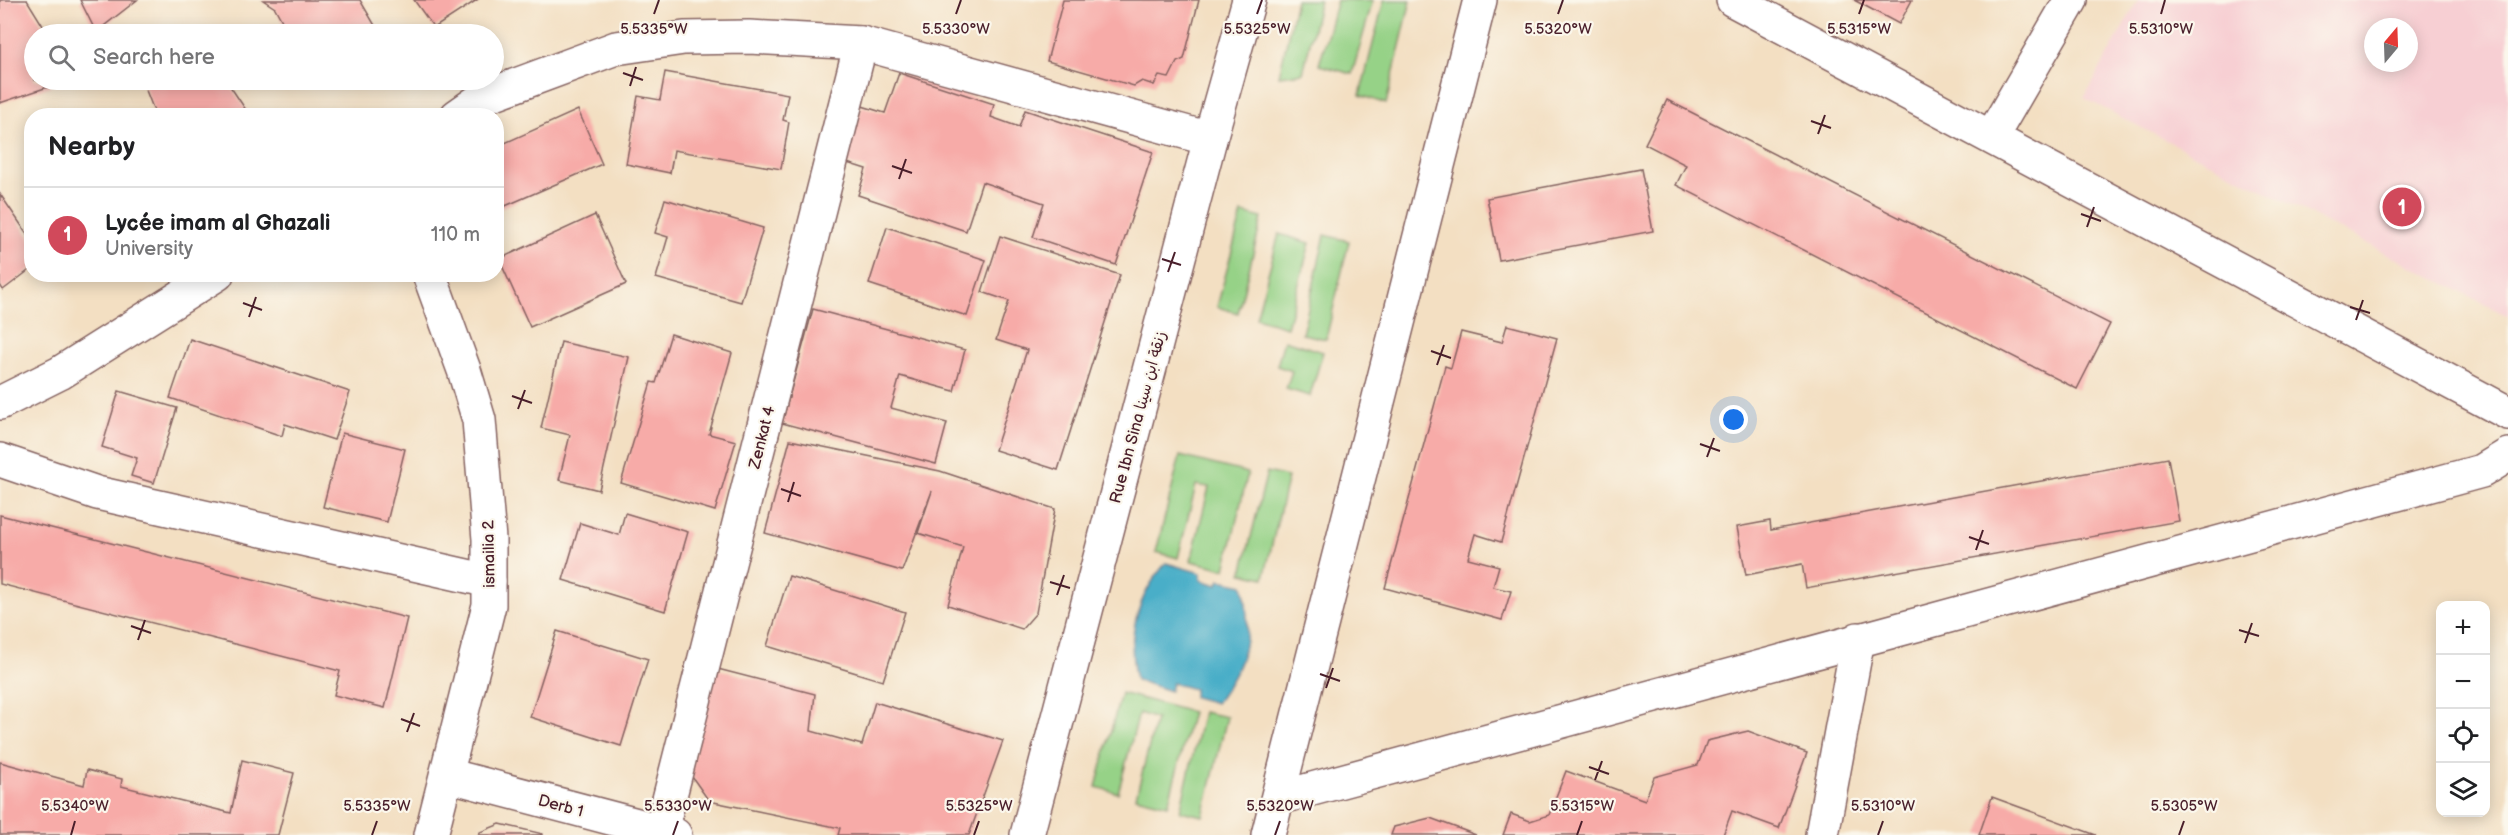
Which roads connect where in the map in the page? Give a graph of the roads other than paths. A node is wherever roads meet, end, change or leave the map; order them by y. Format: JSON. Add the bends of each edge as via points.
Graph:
{"nodes":[{"id":1,"x":1249,"y":0,"type":"edge"},
{"id":2,"x":1480,"y":0,"type":"edge"},
{"id":3,"x":1733,"y":0,"type":"edge"},
{"id":4,"x":2071,"y":0,"type":"edge"},
{"id":5,"x":861,"y":43,"type":"junction"},
{"id":6,"x":503,"y":90,"type":"edge"},
{"id":7,"x":504,"y":90,"type":"edge"},
{"id":8,"x":468,"y":108,"type":"edge"},
{"id":9,"x":1992,"y":136,"type":"junction"},
{"id":10,"x":1210,"y":139,"type":"junction"},
{"id":11,"x":204,"y":282,"type":"edge"},
{"id":12,"x":432,"y":282,"type":"edge"},
{"id":13,"x":0,"y":403,"type":"edge"},
{"id":14,"x":2508,"y":413,"type":"edge"},
{"id":15,"x":2508,"y":455,"type":"edge"},
{"id":16,"x":0,"y":460,"type":"edge"},
{"id":17,"x":489,"y":581,"type":"junction"},
{"id":18,"x":1858,"y":639,"type":"junction"},
{"id":19,"x":447,"y":775,"type":"junction"},
{"id":20,"x":1278,"y":798,"type":"junction"},
{"id":21,"x":668,"y":833,"type":"edge"},
{"id":22,"x":431,"y":835,"type":"edge"},
{"id":23,"x":1027,"y":835,"type":"edge"},
{"id":24,"x":1268,"y":835,"type":"edge"},
{"id":25,"x":1822,"y":835,"type":"edge"}],
"edges":[{"from":1,"to":10,"type":"street","name":"Rue Ibn Sina زنقة ابن سينا"},
{"from":2,"to":20,"type":"street"},
{"from":3,"to":9,"type":"street"},
{"from":4,"to":9,"type":"street"},
{"from":5,"to":7,"type":"street","via":[[684,38],[616,48]]},
{"from":5,"to":10,"type":"street"},
{"from":5,"to":21,"type":"street","name":"Zenkat 4"},
{"from":6,"to":8,"type":"street"},
{"from":9,"to":14,"type":"street"},
{"from":10,"to":23,"type":"street","name":"Rue Ibn Sina زنقة ابن سينا"},
{"from":11,"to":13,"type":"street","via":[[60,373]]},
{"from":12,"to":17,"type":"street","name":"ismailia 2","via":[[478,420],[486,479]]},
{"from":15,"to":18,"type":"street","via":[[2482,471]]},
{"from":16,"to":17,"type":"street","via":[[97,493]]},
{"from":17,"to":19,"type":"street","name":"ismailia 2","via":[[489,605]]},
{"from":18,"to":20,"type":"street"},
{"from":18,"to":25,"type":"street"},
{"from":19,"to":21,"type":"street","name":"Derb 1"},
{"from":19,"to":22,"type":"street","name":"ismailia 2"},
{"from":20,"to":24,"type":"street"}]}
